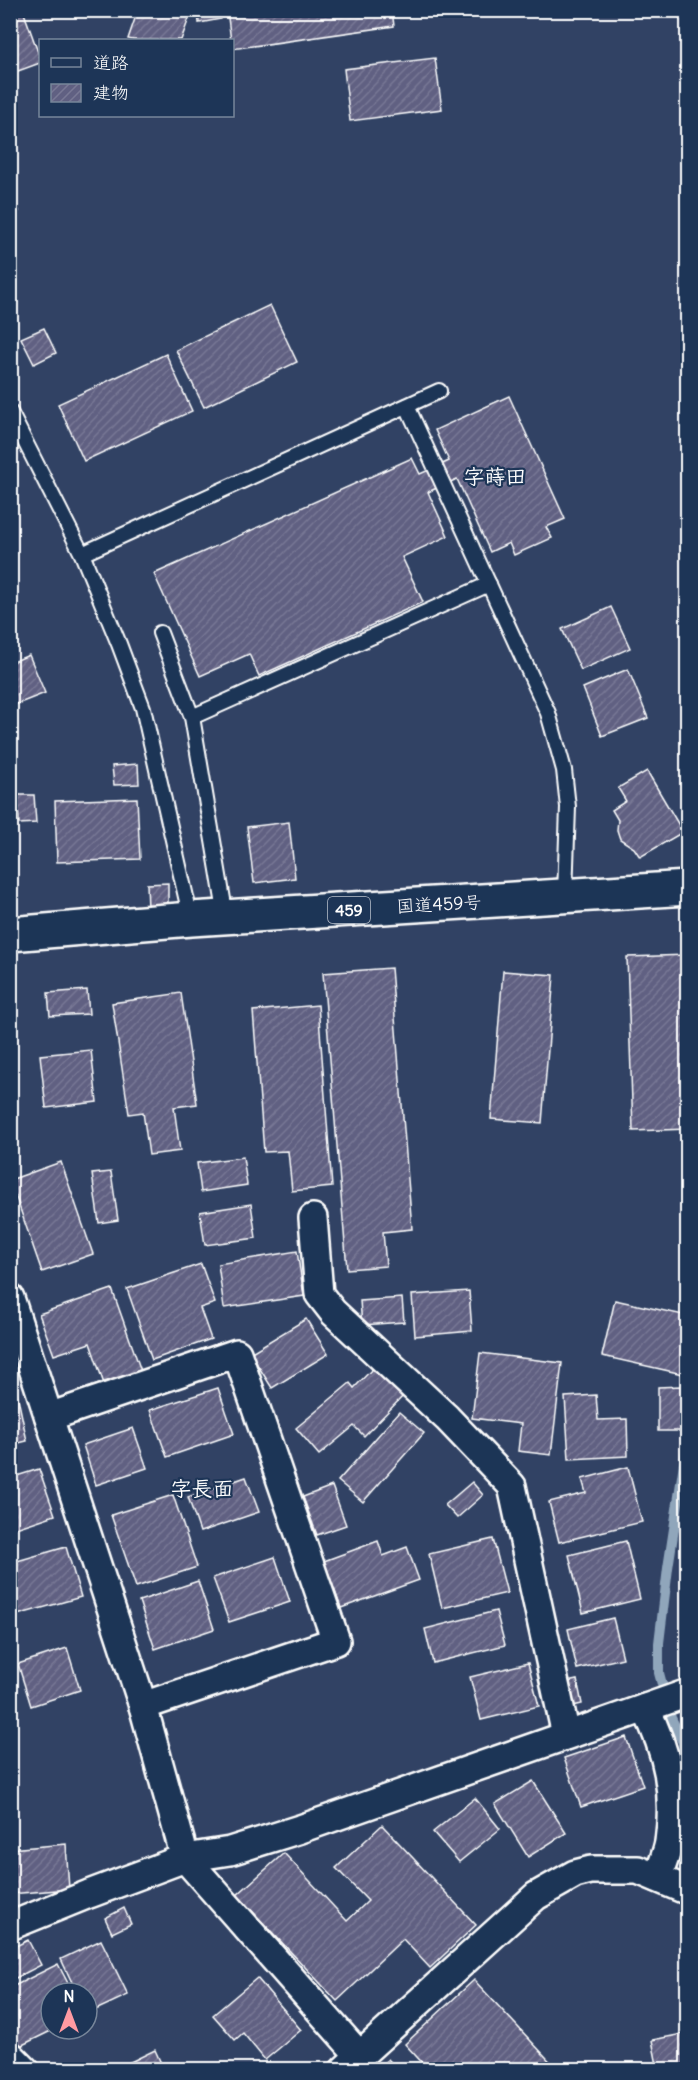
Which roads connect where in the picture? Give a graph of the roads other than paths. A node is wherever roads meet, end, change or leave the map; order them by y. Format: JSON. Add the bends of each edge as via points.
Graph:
{"nodes":[{"id":1,"x":439,"y":391,"type":"dead end"},
{"id":2,"x":406,"y":406,"type":"junction"},
{"id":3,"x":10,"y":412,"type":"edge"},
{"id":4,"x":82,"y":554,"type":"junction"},
{"id":5,"x":489,"y":584,"type":"junction"},
{"id":6,"x":160,"y":633,"type":"dead end"},
{"id":7,"x":192,"y":717,"type":"junction"},
{"id":8,"x":687,"y":888,"type":"edge"},
{"id":9,"x":565,"y":897,"type":"junction"},
{"id":10,"x":226,"y":917,"type":"junction"},
{"id":11,"x":191,"y":919,"type":"junction"},
{"id":12,"x":10,"y":934,"type":"edge"},
{"id":13,"x":314,"y":1218,"type":"dead end"},
{"id":14,"x":10,"y":1298,"type":"edge"},
{"id":15,"x":49,"y":1417,"type":"junction"},
{"id":16,"x":687,"y":1694,"type":"edge"},
{"id":17,"x":143,"y":1706,"type":"junction"},
{"id":18,"x":651,"y":1706,"type":"junction"},
{"id":19,"x":566,"y":1736,"type":"junction"},
{"id":20,"x":185,"y":1858,"type":"junction"},
{"id":21,"x":658,"y":1878,"type":"junction"},
{"id":22,"x":687,"y":1891,"type":"edge"},
{"id":23,"x":10,"y":1926,"type":"edge"},
{"id":24,"x":10,"y":2055,"type":"edge"},
{"id":25,"x":352,"y":2063,"type":"edge"},
{"id":26,"x":25,"y":2070,"type":"edge"}],
"edges":[{"from":1,"to":2,"type":"lane"},
{"from":2,"to":4,"type":"lane"},
{"from":2,"to":5,"type":"lane"},
{"from":3,"to":4,"type":"lane"},
{"from":4,"to":11,"type":"lane","via":[[143,708]]},
{"from":5,"to":7,"type":"lane"},
{"from":5,"to":9,"type":"lane","via":[[548,713],[564,770],[568,807]]},
{"from":6,"to":7,"type":"lane"},
{"from":7,"to":10,"type":"lane"},
{"from":8,"to":9,"type":"highway","name":"国道459号","number":"459"},
{"from":9,"to":10,"type":"highway","name":"国道459号","number":"459"},
{"from":10,"to":11,"type":"highway","name":"国道459号","number":"459"},
{"from":11,"to":12,"type":"highway","name":"国道459号","number":"459"},
{"from":13,"to":19,"type":"street","via":[[320,1294],[326,1304],[447,1418],[512,1486]]},
{"from":14,"to":15,"type":"street"},
{"from":15,"to":17,"type":"street"},
{"from":15,"to":17,"type":"street","via":[[237,1353],[336,1641]]},
{"from":16,"to":18,"type":"street"},
{"from":17,"to":20,"type":"street"},
{"from":18,"to":19,"type":"street"},
{"from":18,"to":21,"type":"street","via":[[672,1789],[669,1844]]},
{"from":19,"to":20,"type":"street","via":[[300,1829],[230,1851]]},
{"from":20,"to":23,"type":"street"},
{"from":20,"to":25,"type":"street"},
{"from":21,"to":22,"type":"street"},
{"from":21,"to":25,"type":"street","via":[[638,1870],[591,1870],[556,1883],[536,1896]]},
{"from":24,"to":26,"type":"street"}]}
